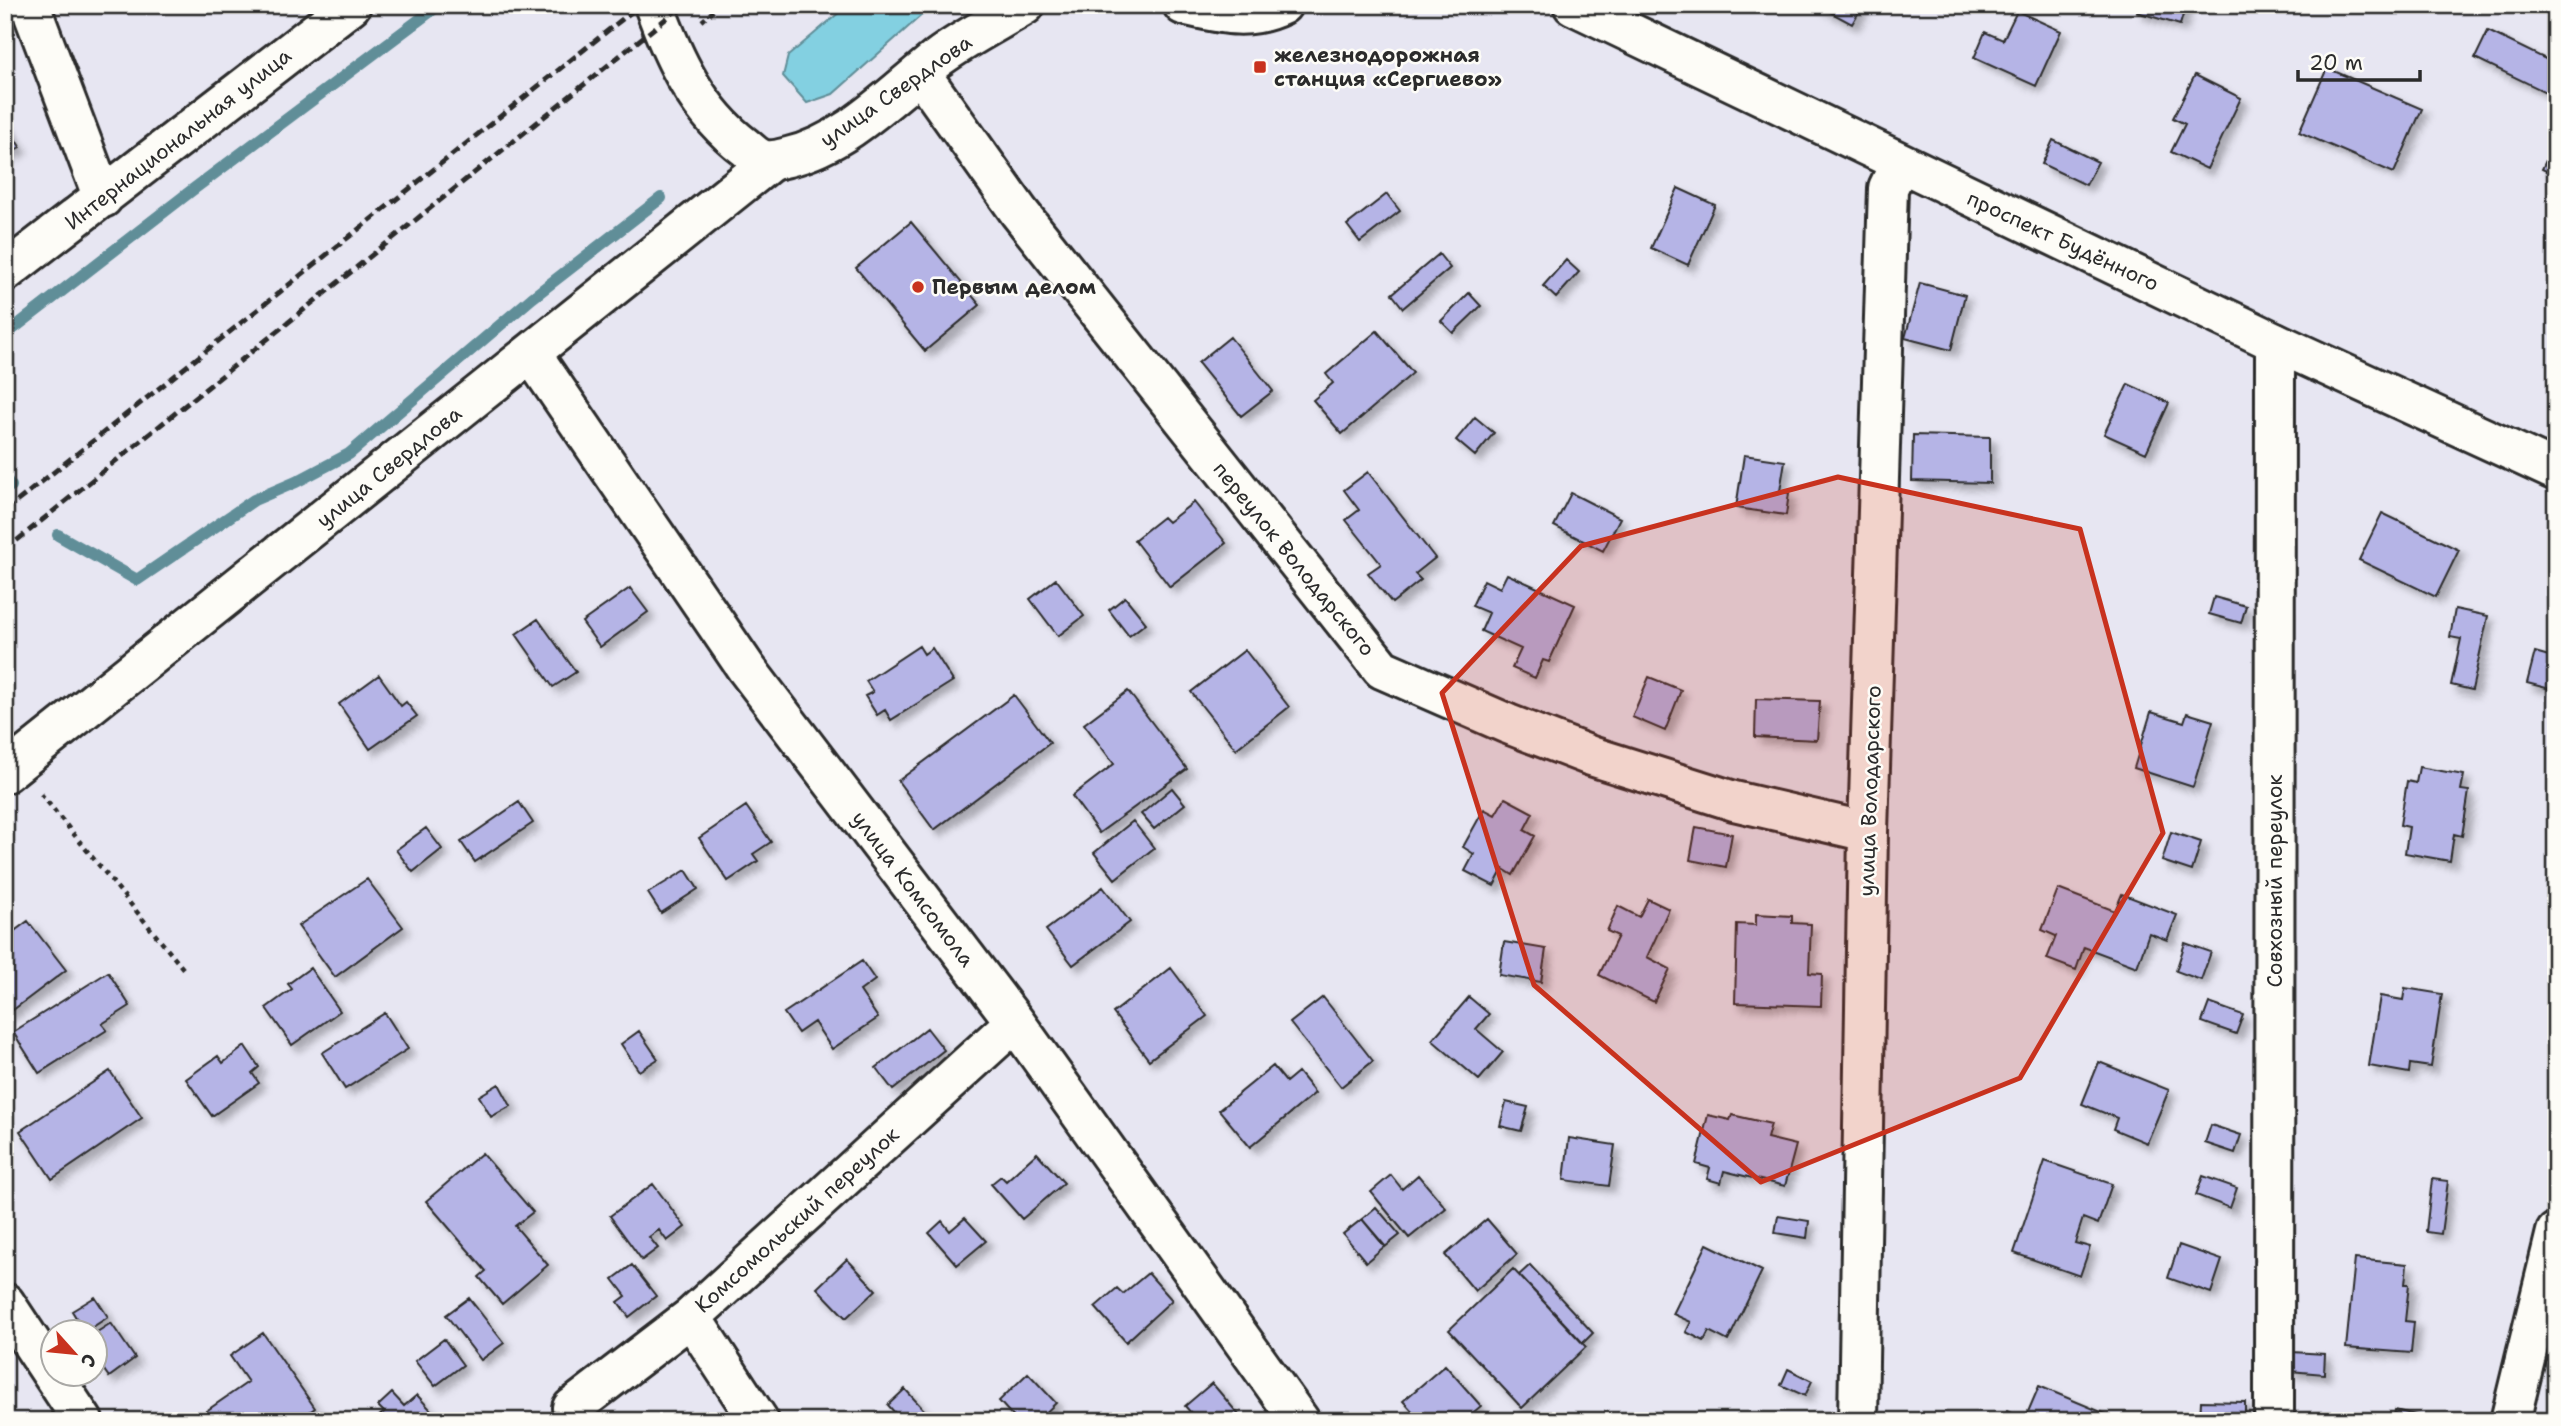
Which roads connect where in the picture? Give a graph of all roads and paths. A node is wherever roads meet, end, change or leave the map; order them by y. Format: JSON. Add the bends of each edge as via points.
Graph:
{"nodes":[{"id":1,"x":30,"y":5,"type":"edge"},
{"id":2,"x":351,"y":5,"type":"edge"},
{"id":3,"x":654,"y":5,"type":"edge"},
{"id":4,"x":1025,"y":5,"type":"edge"},
{"id":5,"x":1183,"y":5,"type":"edge"},
{"id":6,"x":1282,"y":5,"type":"edge"},
{"id":7,"x":1573,"y":5,"type":"edge"},
{"id":8,"x":921,"y":74,"type":"junction"},
{"id":9,"x":787,"y":157,"type":"junction"},
{"id":10,"x":1900,"y":163,"type":"junction"},
{"id":11,"x":103,"y":198,"type":"junction"},
{"id":12,"x":5,"y":272,"type":"edge"},
{"id":13,"x":2276,"y":342,"type":"junction"},
{"id":14,"x":531,"y":353,"type":"junction"},
{"id":15,"x":2556,"y":471,"type":"edge"},
{"id":16,"x":11,"y":768,"type":"edge"},
{"id":17,"x":1868,"y":832,"type":"junction"},
{"id":18,"x":185,"y":971,"type":"dead end"},
{"id":19,"x":1015,"y":1022,"type":"junction"},
{"id":20,"x":2556,"y":1232,"type":"edge"},
{"id":21,"x":5,"y":1303,"type":"edge"},
{"id":22,"x":691,"y":1317,"type":"junction"},
{"id":23,"x":572,"y":1408,"type":"dead end"},
{"id":24,"x":83,"y":1421,"type":"edge"},
{"id":25,"x":759,"y":1421,"type":"edge"},
{"id":26,"x":1300,"y":1421,"type":"edge"},
{"id":27,"x":1858,"y":1421,"type":"edge"},
{"id":28,"x":2274,"y":1421,"type":"edge"},
{"id":29,"x":2510,"y":1421,"type":"edge"}],
"edges":[{"from":1,"to":11,"type":"street"},
{"from":2,"to":11,"type":"street","name":"Интернациональная улица"},
{"from":3,"to":9,"type":"street","via":[[671,52],[697,96],[730,136],[761,159]]},
{"from":4,"to":8,"type":"street","name":"улица Свердлова"},
{"from":5,"to":6,"type":"street","via":[[1232,16]]},
{"from":7,"to":10,"type":"street","name":"проспект Будённого"},
{"from":8,"to":9,"type":"street","name":"улица Свердлова","via":[[846,130]]},
{"from":8,"to":17,"type":"street","name":"переулок Володарского","via":[[1019,212],[1382,669],[1591,756],[1734,802]]},
{"from":9,"to":14,"type":"street","name":"улица Свердлова"},
{"from":10,"to":13,"type":"street","name":"проспект Будённого"},
{"from":10,"to":17,"type":"street","name":"улица Володарского","via":[[1888,188]]},
{"from":11,"to":12,"type":"street","name":"Интернациональная улица"},
{"from":13,"to":15,"type":"street","name":"проспект Будённого"},
{"from":13,"to":28,"type":"street","name":"Совхозный переулок"},
{"from":14,"to":16,"type":"street","name":"улица Свердлова"},
{"from":14,"to":19,"type":"street","name":"улица Комсомола","via":[[746,668]]},
{"from":16,"to":18,"type":"path"},
{"from":17,"to":27,"type":"street","name":"улица Володарского"},
{"from":19,"to":22,"type":"street","name":"Комсомольский переулок"},
{"from":19,"to":26,"type":"street","name":"улица Комсомола"},
{"from":20,"to":29,"type":"street"},
{"from":21,"to":24,"type":"street"},
{"from":22,"to":23,"type":"street","name":"Комсомольский переулок"},
{"from":22,"to":25,"type":"street"}]}
